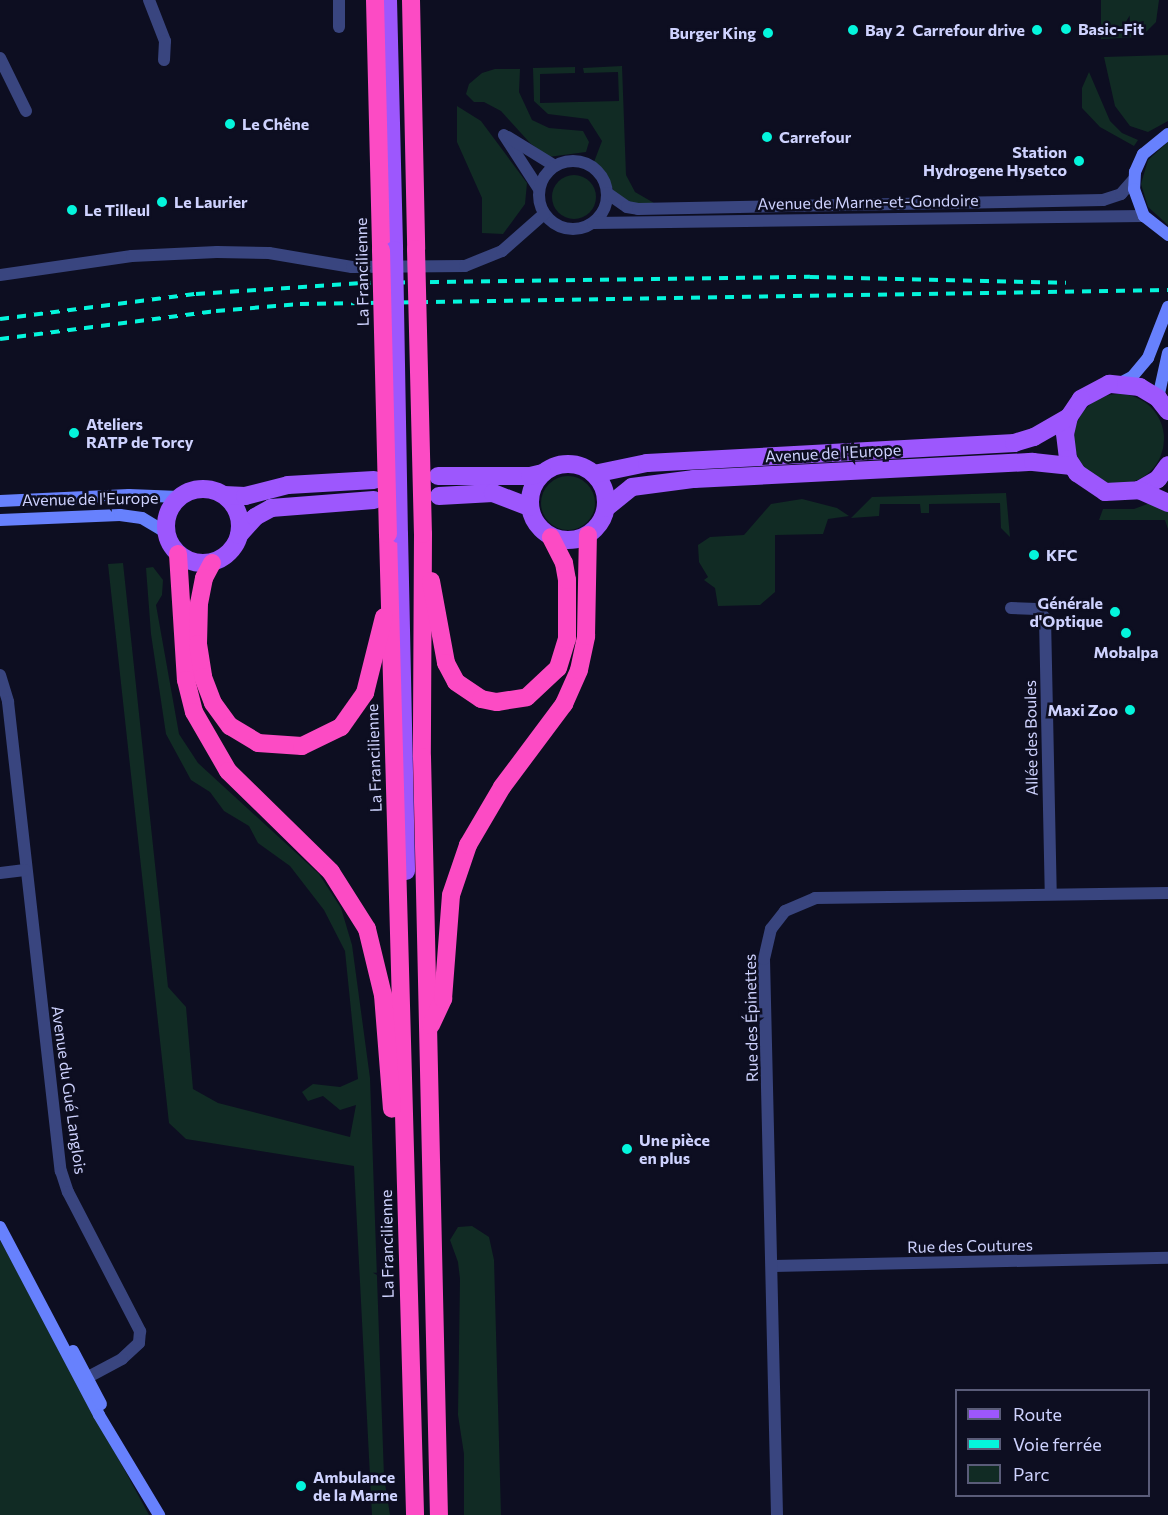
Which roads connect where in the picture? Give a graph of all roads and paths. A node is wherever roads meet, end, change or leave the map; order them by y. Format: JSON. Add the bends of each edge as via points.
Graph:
{"nodes":[{"id":1,"x":149,"y":0,"type":"edge"},
{"id":2,"x":339,"y":0,"type":"edge"},
{"id":3,"x":375,"y":0,"type":"edge"},
{"id":4,"x":388,"y":0,"type":"edge"},
{"id":5,"x":411,"y":0,"type":"edge"},
{"id":6,"x":339,"y":27,"type":"dead end"},
{"id":7,"x":0,"y":58,"type":"edge"},
{"id":8,"x":164,"y":60,"type":"dead end"},
{"id":9,"x":26,"y":111,"type":"dead end"},
{"id":10,"x":1168,"y":134,"type":"edge"},
{"id":11,"x":555,"y":166,"type":"junction"},
{"id":12,"x":1134,"y":179,"type":"junction"},
{"id":13,"x":539,"y":189,"type":"junction"},
{"id":14,"x":607,"y":193,"type":"junction"},
{"id":15,"x":544,"y":214,"type":"junction"},
{"id":16,"x":1144,"y":216,"type":"junction"},
{"id":17,"x":593,"y":223,"type":"junction"},
{"id":18,"x":1168,"y":235,"type":"edge"},
{"id":19,"x":388,"y":250,"type":"junction"},
{"id":20,"x":0,"y":275,"type":"edge"},
{"id":21,"x":1168,"y":307,"type":"edge"},
{"id":22,"x":1168,"y":353,"type":"edge"},
{"id":23,"x":1120,"y":383,"type":"junction"},
{"id":24,"x":1163,"y":405,"type":"edge"},
{"id":25,"x":1069,"y":417,"type":"junction"},
{"id":26,"x":1168,"y":465,"type":"edge"},
{"id":27,"x":1072,"y":466,"type":"junction"},
{"id":28,"x":543,"y":473,"type":"junction"},
{"id":29,"x":594,"y":474,"type":"junction"},
{"id":30,"x":438,"y":476,"type":"dead end"},
{"id":31,"x":374,"y":480,"type":"dead end"},
{"id":32,"x":1139,"y":490,"type":"junction"},
{"id":33,"x":224,"y":495,"type":"junction"},
{"id":34,"x":439,"y":496,"type":"dead end"},
{"id":35,"x":179,"y":497,"type":"junction"},
{"id":36,"x":374,"y":500,"type":"dead end"},
{"id":37,"x":0,"y":501,"type":"edge"},
{"id":38,"x":1168,"y":503,"type":"edge"},
{"id":39,"x":530,"y":507,"type":"junction"},
{"id":40,"x":606,"y":508,"type":"junction"},
{"id":41,"x":0,"y":520,"type":"edge"},
{"id":42,"x":165,"y":532,"type":"junction"},
{"id":43,"x":393,"y":534,"type":"junction"},
{"id":44,"x":423,"y":534,"type":"junction"},
{"id":45,"x":239,"y":535,"type":"junction"},
{"id":46,"x":588,"y":535,"type":"junction"},
{"id":47,"x":551,"y":537,"type":"junction"},
{"id":48,"x":178,"y":554,"type":"junction"},
{"id":49,"x":212,"y":563,"type":"junction"},
{"id":50,"x":389,"y":607,"type":"junction"},
{"id":51,"x":1011,"y":608,"type":"dead end"},
{"id":52,"x":0,"y":675,"type":"edge"},
{"id":53,"x":25,"y":870,"type":"junction"},
{"id":54,"x":0,"y":873,"type":"edge"},
{"id":55,"x":1168,"y":893,"type":"edge"},
{"id":56,"x":1051,"y":894,"type":"junction"},
{"id":57,"x":398,"y":906,"type":"junction"},
{"id":58,"x":429,"y":1029,"type":"junction"},
{"id":59,"x":405,"y":1146,"type":"junction"},
{"id":60,"x":0,"y":1227,"type":"edge"},
{"id":61,"x":1168,"y":1258,"type":"edge"},
{"id":62,"x":772,"y":1266,"type":"junction"},
{"id":63,"x":34,"y":1289,"type":"junction"},
{"id":64,"x":88,"y":1377,"type":"junction"},
{"id":65,"x":120,"y":1446,"type":"junction"},
{"id":66,"x":159,"y":1515,"type":"edge"},
{"id":67,"x":415,"y":1515,"type":"edge"},
{"id":68,"x":439,"y":1515,"type":"edge"},
{"id":69,"x":777,"y":1515,"type":"edge"}],
"edges":[{"from":1,"to":8,"type":"street","via":[[165,41]]},
{"from":2,"to":6,"type":"street"},
{"from":3,"to":19,"type":"highway","name":"La Francilienne"},
{"from":4,"to":19,"type":"main road"},
{"from":5,"to":44,"type":"highway","bridge":true},
{"from":7,"to":9,"type":"street"},
{"from":10,"to":12,"type":"main road","via":[[1147,149]]},
{"from":11,"to":13,"type":"street"},
{"from":11,"to":13,"type":"street","via":[[504,135]]},
{"from":11,"to":14,"type":"street","via":[[575,161],[585,164],[600,175]]},
{"from":12,"to":14,"type":"street","name":"Avenue de Marne-et-Gondoire","via":[[1121,194],[1103,200],[638,209],[627,207]]},
{"from":12,"to":16,"type":"main road","via":[[1136,198]]},
{"from":13,"to":15,"type":"street"},
{"from":14,"to":17,"type":"street","via":[[601,214]]},
{"from":15,"to":17,"type":"street","via":[[561,227],[583,228]]},
{"from":15,"to":20,"type":"street","via":[[502,251],[465,266],[352,267],[269,253],[217,252],[132,256]]},
{"from":16,"to":17,"type":"street","name":"Avenue de Marne-et-Gondoire"},
{"from":16,"to":18,"type":"main road"},
{"from":19,"to":43,"type":"highway","name":"La Francilienne","bridge":true},
{"from":21,"to":23,"type":"main road","via":[[1141,369]]},
{"from":22,"to":24,"type":"main road"},
{"from":23,"to":24,"type":"main road","via":[[1140,387]]},
{"from":23,"to":25,"type":"main road","via":[[1089,392]]},
{"from":25,"to":27,"type":"main road","via":[[1065,442]]},
{"from":25,"to":29,"type":"main road","name":"Avenue de l'Europe","via":[[1034,437],[1014,443],[647,463]]},
{"from":26,"to":32,"type":"main road","via":[[1158,479]]},
{"from":27,"to":32,"type":"main road","via":[[1090,485],[1105,492]]},
{"from":27,"to":40,"type":"main road","name":"Avenue de l'Europe","via":[[1033,462],[694,479],[632,487]]},
{"from":28,"to":29,"type":"main road","via":[[563,464],[574,464]]},
{"from":28,"to":30,"type":"main road"},
{"from":28,"to":39,"type":"main road","via":[[532,488]]},
{"from":29,"to":40,"type":"main road","via":[[604,489]]},
{"from":31,"to":33,"type":"main road","name":"Avenue de l'Europe","via":[[288,485],[245,496]]},
{"from":32,"to":38,"type":"main road"},
{"from":33,"to":35,"type":"main road","name":"Avenue de l'Europe","via":[[196,489]]},
{"from":33,"to":45,"type":"main road","via":[[238,513]]},
{"from":34,"to":39,"type":"main road","via":[[493,493]]},
{"from":35,"to":37,"type":"main road","name":"Avenue de l'Europe","via":[[129,495]]},
{"from":35,"to":42,"type":"main road","name":"Avenue de l'Europe","via":[[168,513]]},
{"from":36,"to":45,"type":"main road","via":[[271,508],[255,517]]},
{"from":39,"to":47,"type":"main road","via":[[539,528]]},
{"from":40,"to":46,"type":"main road","name":"Avenue de l'Europe","via":[[602,520]]},
{"from":41,"to":42,"type":"main road","name":"Avenue de l'Europe","via":[[120,515],[142,518]]},
{"from":42,"to":48,"type":"main road"},
{"from":43,"to":50,"type":"highway","name":"La Francilienne"},
{"from":43,"to":57,"type":"main road","via":[[406,884]]},
{"from":44,"to":47,"type":"highway","via":[[446,663],[467,691],[497,702],[513,702],[538,690],[562,657],[568,622],[567,580]]},
{"from":44,"to":58,"type":"highway"},
{"from":45,"to":49,"type":"main road","via":[[230,552]]},
{"from":46,"to":47,"type":"main road","via":[[569,540]]},
{"from":46,"to":58,"type":"highway","via":[[586,636],[579,670],[564,704],[502,787],[468,845],[449,906],[443,999]]},
{"from":48,"to":49,"type":"main road","via":[[194,563]]},
{"from":48,"to":59,"type":"highway","via":[[186,680],[201,730],[228,771],[332,872],[367,929],[383,995],[393,1124]]},
{"from":49,"to":50,"type":"highway","via":[[204,578],[198,626],[207,688],[230,726],[273,747],[317,742],[351,717],[368,687],[380,625]]},
{"from":50,"to":57,"type":"highway","name":"La Francilienne"},
{"from":51,"to":56,"type":"street","name":"Allée des Boules","via":[[1037,609],[1045,618]]},
{"from":52,"to":53,"type":"street","name":"Avenue du Gué Langlois","via":[[8,702]]},
{"from":53,"to":54,"type":"street"},
{"from":53,"to":64,"type":"street","name":"Avenue du Gué Langlois","via":[[61,1171],[68,1192],[140,1331],[139,1343],[122,1359]]},
{"from":55,"to":56,"type":"street","name":"Rue des Épinettes"},
{"from":56,"to":62,"type":"street","name":"Rue des Épinettes","via":[[815,898],[792,906],[775,923],[764,959]]},
{"from":57,"to":59,"type":"highway","name":"La Francilienne"},
{"from":58,"to":68,"type":"highway"},
{"from":59,"to":67,"type":"highway","name":"La Francilienne"},
{"from":60,"to":63,"type":"main road"},
{"from":61,"to":62,"type":"street","name":"Rue des Coutures"},
{"from":62,"to":69,"type":"street","name":"Rue des Épinettes"},
{"from":63,"to":64,"type":"main road"},
{"from":63,"to":65,"type":"main road","via":[[85,1390]]},
{"from":64,"to":65,"type":"main road"},
{"from":65,"to":66,"type":"main road"}]}
